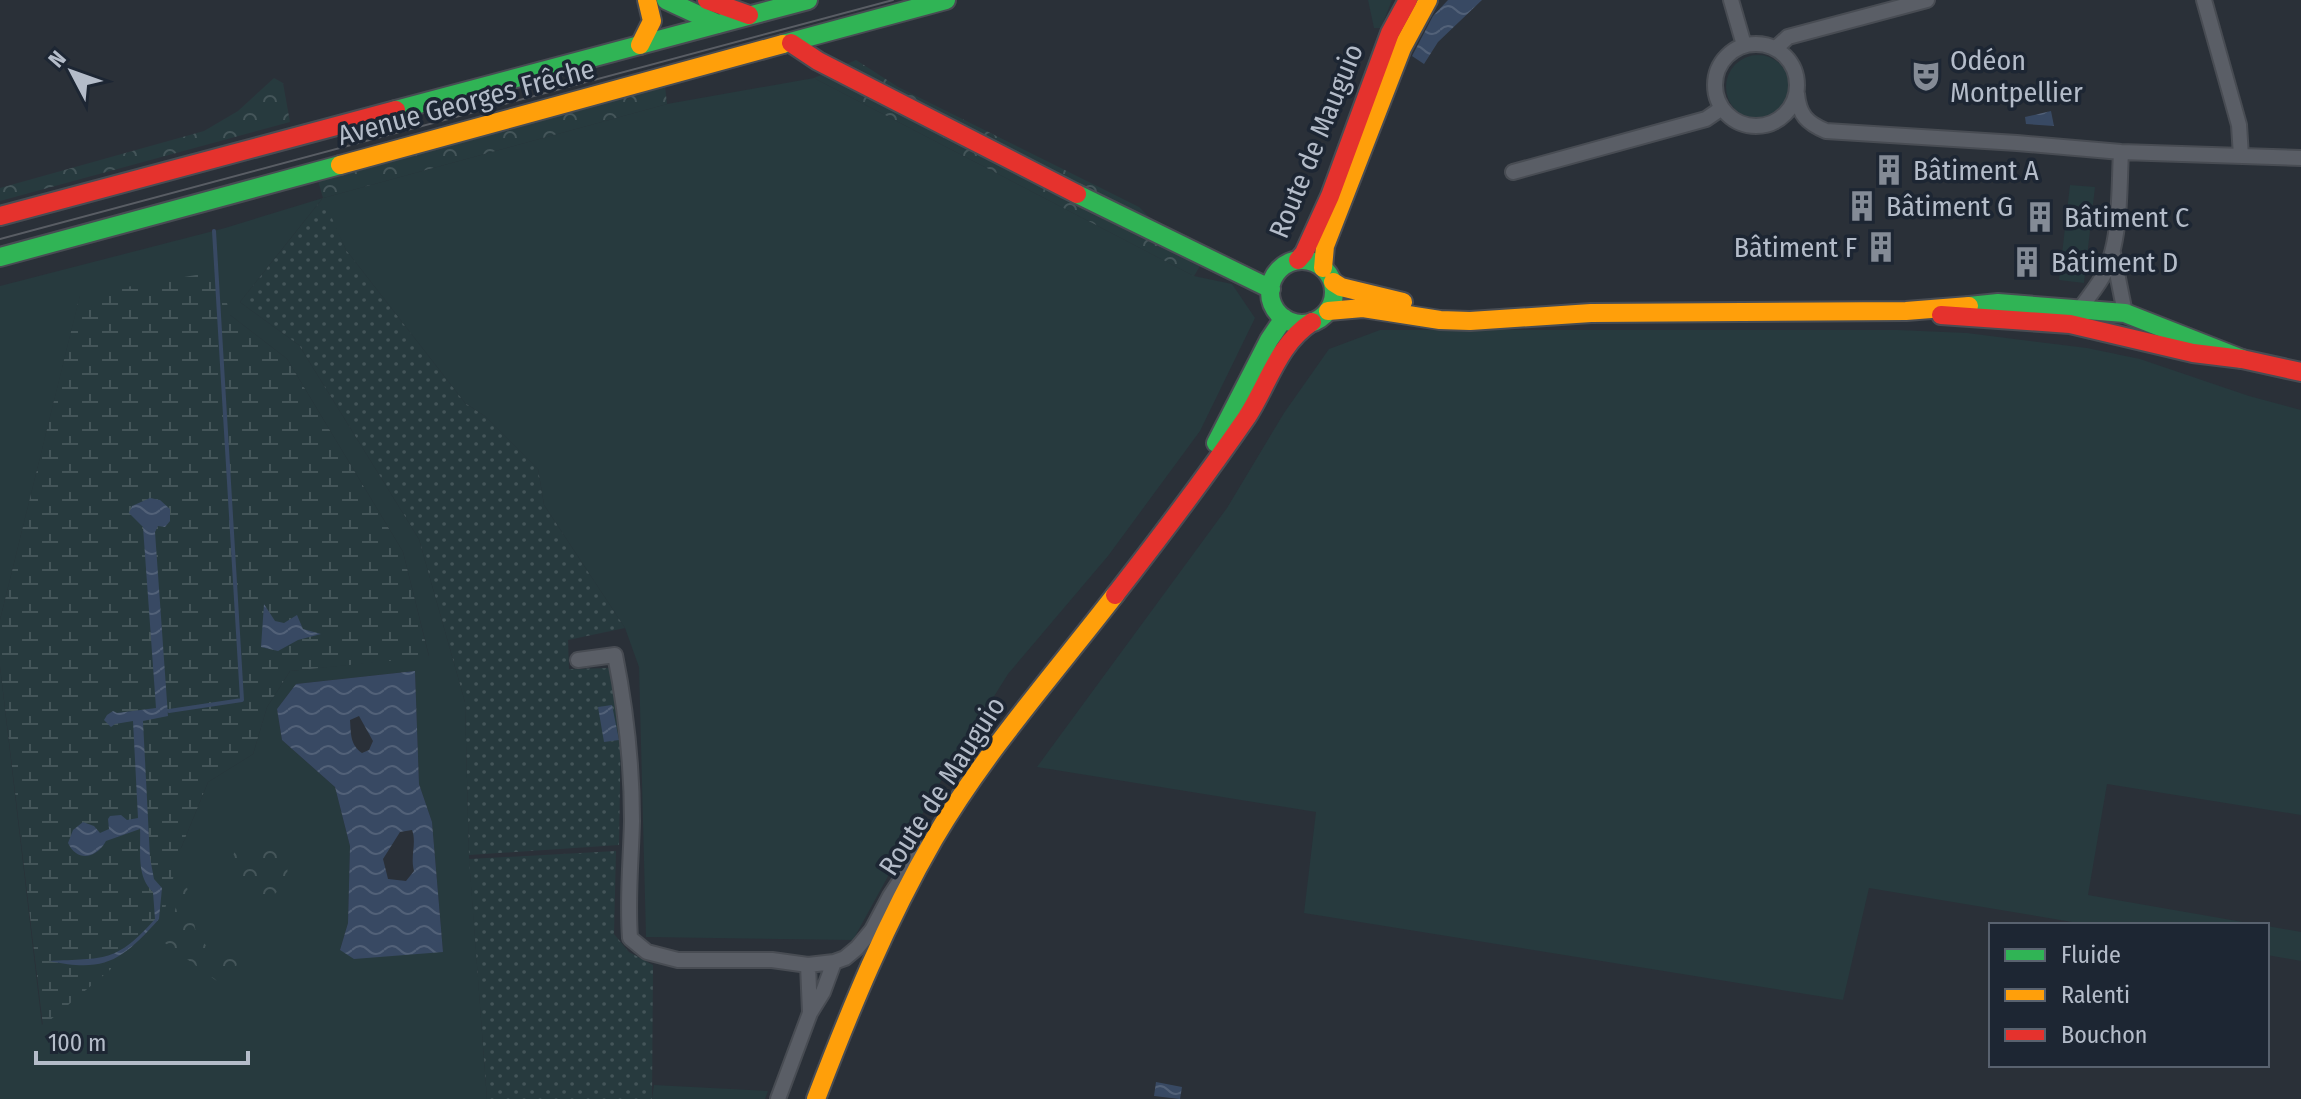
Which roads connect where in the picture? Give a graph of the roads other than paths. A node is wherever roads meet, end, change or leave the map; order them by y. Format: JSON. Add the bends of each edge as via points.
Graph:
{"nodes":[{"id":1,"x":647,"y":0,"type":"edge"},
{"id":2,"x":666,"y":0,"type":"edge"},
{"id":3,"x":707,"y":0,"type":"edge"},
{"id":4,"x":808,"y":0,"type":"edge"},
{"id":5,"x":946,"y":0,"type":"edge"},
{"id":6,"x":1408,"y":0,"type":"edge"},
{"id":7,"x":1428,"y":0,"type":"edge"},
{"id":8,"x":1731,"y":0,"type":"edge"},
{"id":9,"x":1927,"y":0,"type":"edge"},
{"id":10,"x":2204,"y":0,"type":"edge"},
{"id":11,"x":749,"y":15,"type":"junction"},
{"id":12,"x":718,"y":24,"type":"junction"},
{"id":13,"x":791,"y":43,"type":"junction"},
{"id":14,"x":640,"y":45,"type":"junction"},
{"id":15,"x":1744,"y":45,"type":"junction"},
{"id":16,"x":1776,"y":48,"type":"junction"},
{"id":17,"x":762,"y":51,"type":"junction"},
{"id":18,"x":729,"y":60,"type":"junction"},
{"id":19,"x":1797,"y":94,"type":"junction"},
{"id":20,"x":1722,"y":108,"type":"junction"},
{"id":21,"x":2121,"y":152,"type":"junction"},
{"id":22,"x":2241,"y":156,"type":"junction"},
{"id":23,"x":2301,"y":158,"type":"edge"},
{"id":24,"x":1513,"y":172,"type":"dead end"},
{"id":25,"x":0,"y":216,"type":"edge"},
{"id":26,"x":2112,"y":249,"type":"junction"},
{"id":27,"x":0,"y":257,"type":"edge"},
{"id":28,"x":1298,"y":260,"type":"junction"},
{"id":29,"x":1328,"y":275,"type":"junction"},
{"id":30,"x":1271,"y":289,"type":"junction"},
{"id":31,"x":2080,"y":309,"type":"junction"},
{"id":32,"x":1328,"y":311,"type":"junction"},
{"id":33,"x":1906,"y":311,"type":"junction"},
{"id":34,"x":2125,"y":313,"type":"junction"},
{"id":35,"x":1513,"y":316,"type":"junction"},
{"id":36,"x":2099,"y":317,"type":"junction"},
{"id":37,"x":1284,"y":318,"type":"junction"},
{"id":38,"x":2004,"y":318,"type":"junction"},
{"id":39,"x":1312,"y":322,"type":"junction"},
{"id":40,"x":2121,"y":336,"type":"junction"},
{"id":41,"x":2242,"y":359,"type":"junction"},
{"id":42,"x":2301,"y":372,"type":"edge"},
{"id":43,"x":1164,"y":531,"type":"junction"},
{"id":44,"x":578,"y":660,"type":"dead end"},
{"id":45,"x":972,"y":781,"type":"junction"},
{"id":46,"x":834,"y":962,"type":"junction"},
{"id":47,"x":808,"y":965,"type":"junction"},
{"id":48,"x":810,"y":1013,"type":"junction"},
{"id":49,"x":778,"y":1099,"type":"edge"},
{"id":50,"x":816,"y":1099,"type":"edge"}],
"edges":[{"from":1,"to":14,"type":"main road","via":[[652,21]]},
{"from":2,"to":12,"type":"main road"},
{"from":3,"to":11,"type":"main road"},
{"from":4,"to":11,"type":"main road","name":"Avenue Georges Frêche"},
{"from":5,"to":13,"type":"main road","name":"Avenue Georges Frêche"},
{"from":6,"to":28,"type":"main road","name":"Route de Mauguio","via":[[1390,33],[1330,196]]},
{"from":7,"to":29,"type":"main road","name":"Route de Mauguio","via":[[1395,64],[1325,246]]},
{"from":8,"to":15,"type":"street"},
{"from":9,"to":16,"type":"street","via":[[1788,37]]},
{"from":10,"to":22,"type":"street","via":[[2239,125]]},
{"from":11,"to":12,"type":"main road","name":"Avenue Georges Frêche"},
{"from":11,"to":17,"type":"main road"},
{"from":12,"to":14,"type":"main road","name":"Avenue Georges Frêche"},
{"from":12,"to":18,"type":"main road"},
{"from":13,"to":17,"type":"main road","name":"Avenue Georges Frêche"},
{"from":13,"to":30,"type":"main road","via":[[832,69]]},
{"from":14,"to":25,"type":"main road","name":"Avenue Georges Frêche"},
{"from":15,"to":16,"type":"street"},
{"from":15,"to":20,"type":"street","via":[[1725,57],[1716,75],[1716,98]]},
{"from":16,"to":19,"type":"street","via":[[1794,67]]},
{"from":17,"to":18,"type":"main road","name":"Avenue Georges Frêche"},
{"from":18,"to":27,"type":"main road","name":"Avenue Georges Frêche"},
{"from":19,"to":20,"type":"street","via":[[1784,116],[1763,126],[1739,123]]},
{"from":19,"to":21,"type":"street","via":[[1801,113],[1826,131]]},
{"from":20,"to":24,"type":"street","via":[[1706,119]]},
{"from":21,"to":22,"type":"street"},
{"from":21,"to":26,"type":"street"},
{"from":22,"to":23,"type":"street"},
{"from":26,"to":31,"type":"street","via":[[2106,272]]},
{"from":26,"to":34,"type":"street"},
{"from":28,"to":29,"type":"main road"},
{"from":28,"to":30,"type":"main road","via":[[1279,270]]},
{"from":29,"to":32,"type":"main road","via":[[1334,292]]},
{"from":29,"to":35,"type":"main road","via":[[1341,287],[1413,304]]},
{"from":30,"to":37,"type":"main road","via":[[1273,305]]},
{"from":31,"to":33,"type":"main road","via":[[1998,303]]},
{"from":31,"to":34,"type":"main road"},
{"from":31,"to":36,"type":"main road"},
{"from":32,"to":35,"type":"main road","via":[[1363,308],[1470,321]]},
{"from":32,"to":39,"type":"main road"},
{"from":33,"to":35,"type":"main road"},
{"from":33,"to":38,"type":"main road"},
{"from":34,"to":36,"type":"main road"},
{"from":34,"to":41,"type":"main road"},
{"from":36,"to":38,"type":"main road"},
{"from":36,"to":40,"type":"main road"},
{"from":37,"to":39,"type":"main road"},
{"from":37,"to":43,"type":"main road","name":"Route de Mauguio"},
{"from":38,"to":40,"type":"main road"},
{"from":39,"to":43,"type":"main road","name":"Route de Mauguio","via":[[1279,357],[1250,412]]},
{"from":40,"to":41,"type":"main road"},
{"from":41,"to":42,"type":"main road"},
{"from":43,"to":45,"type":"main road","name":"Route de Mauguio"},
{"from":44,"to":47,"type":"street","via":[[615,655],[627,718],[630,938],[647,952],[678,960]]},
{"from":45,"to":46,"type":"street","via":[[917,854],[872,930],[857,948]]},
{"from":45,"to":50,"type":"main road","name":"Route de Mauguio","via":[[891,918]]},
{"from":46,"to":47,"type":"street"},
{"from":46,"to":48,"type":"street"},
{"from":47,"to":48,"type":"street"},
{"from":48,"to":49,"type":"street"}]}
